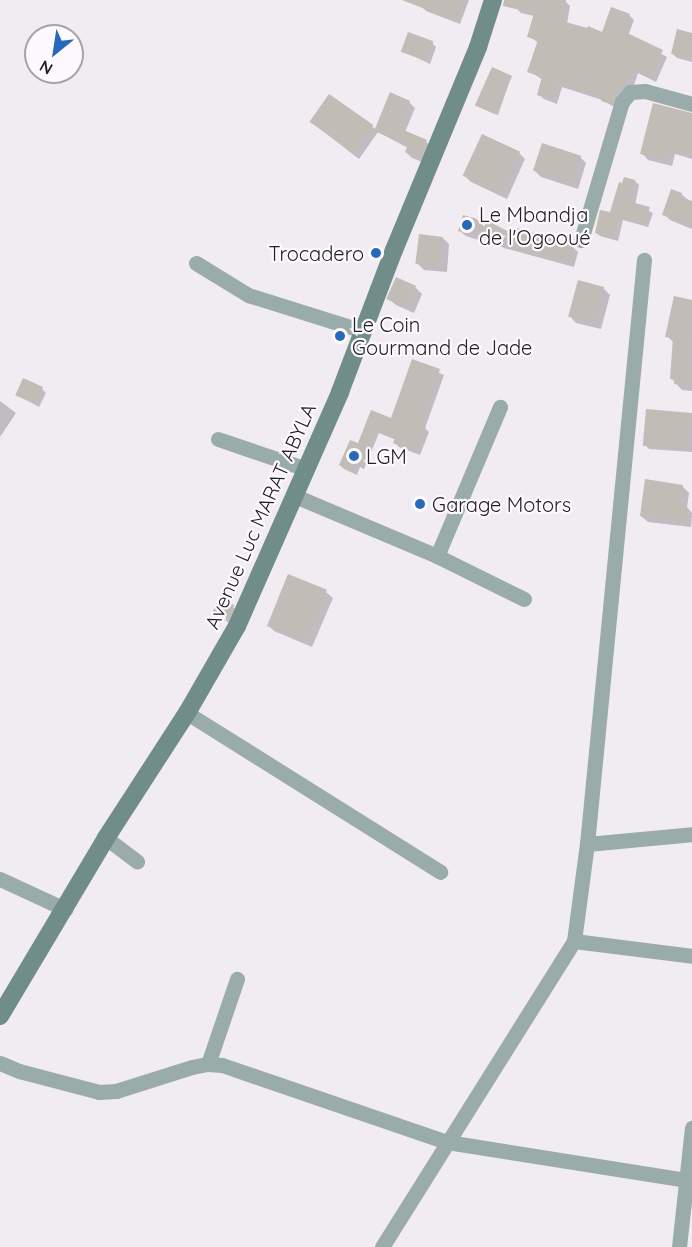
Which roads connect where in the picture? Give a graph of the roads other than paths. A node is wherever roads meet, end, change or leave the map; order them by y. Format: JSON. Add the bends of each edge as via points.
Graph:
{"nodes":[{"id":1,"x":493,"y":0,"type":"edge"},
{"id":2,"x":692,"y":104,"type":"edge"},
{"id":3,"x":581,"y":240,"type":"dead end"},
{"id":4,"x":644,"y":260,"type":"dead end"},
{"id":5,"x":196,"y":263,"type":"dead end"},
{"id":6,"x":363,"y":331,"type":"junction"},
{"id":7,"x":500,"y":407,"type":"dead end"},
{"id":8,"x":218,"y":439,"type":"dead end"},
{"id":9,"x":306,"y":470,"type":"junction"},
{"id":10,"x":295,"y":496,"type":"junction"},
{"id":11,"x":437,"y":556,"type":"junction"},
{"id":12,"x":524,"y":598,"type":"dead end"},
{"id":13,"x":187,"y":713,"type":"junction"},
{"id":14,"x":692,"y":834,"type":"edge"},
{"id":15,"x":106,"y":838,"type":"junction"},
{"id":16,"x":586,"y":844,"type":"junction"},
{"id":17,"x":137,"y":861,"type":"dead end"},
{"id":18,"x":440,"y":872,"type":"dead end"},
{"id":19,"x":0,"y":879,"type":"edge"},
{"id":20,"x":65,"y":909,"type":"junction"},
{"id":21,"x":574,"y":941,"type":"junction"},
{"id":22,"x":692,"y":956,"type":"edge"},
{"id":23,"x":237,"y":979,"type":"dead end"},
{"id":24,"x":0,"y":1016,"type":"edge"},
{"id":25,"x":0,"y":1063,"type":"edge"},
{"id":26,"x":208,"y":1064,"type":"junction"},
{"id":27,"x":692,"y":1128,"type":"edge"},
{"id":28,"x":447,"y":1142,"type":"junction"},
{"id":29,"x":689,"y":1181,"type":"edge"},
{"id":30,"x":382,"y":1247,"type":"edge"},
{"id":31,"x":679,"y":1247,"type":"edge"}],
"edges":[{"from":1,"to":6,"type":"street","name":"Avenue Luc MARAT ABYLA","via":[[478,47]]},
{"from":2,"to":3,"type":"street","via":[[645,91],[630,92],[622,102]]},
{"from":4,"to":16,"type":"street"},
{"from":5,"to":6,"type":"street","via":[[248,295]]},
{"from":6,"to":9,"type":"street","name":"Avenue Luc MARAT ABYLA"},
{"from":7,"to":11,"type":"street"},
{"from":8,"to":9,"type":"street"},
{"from":9,"to":10,"type":"street","name":"Avenue Luc MARAT ABYLA"},
{"from":10,"to":11,"type":"street"},
{"from":10,"to":13,"type":"street","name":"Avenue Luc MARAT ABYLA","via":[[237,626]]},
{"from":11,"to":12,"type":"street"},
{"from":13,"to":15,"type":"street","name":"Avenue Luc MARAT ABYLA"},
{"from":13,"to":18,"type":"street"},
{"from":14,"to":16,"type":"street"},
{"from":15,"to":17,"type":"street"},
{"from":15,"to":20,"type":"street","name":"Avenue Luc MARAT ABYLA"},
{"from":16,"to":21,"type":"street"},
{"from":19,"to":20,"type":"street"},
{"from":20,"to":24,"type":"street","name":"Avenue Luc MARAT ABYLA"},
{"from":21,"to":22,"type":"street"},
{"from":21,"to":28,"type":"street"},
{"from":23,"to":26,"type":"street"},
{"from":25,"to":26,"type":"street","via":[[99,1092],[116,1091]]},
{"from":26,"to":28,"type":"street","via":[[222,1065]]},
{"from":27,"to":29,"type":"street"},
{"from":28,"to":29,"type":"street"},
{"from":28,"to":30,"type":"street"},
{"from":29,"to":31,"type":"street"}]}
